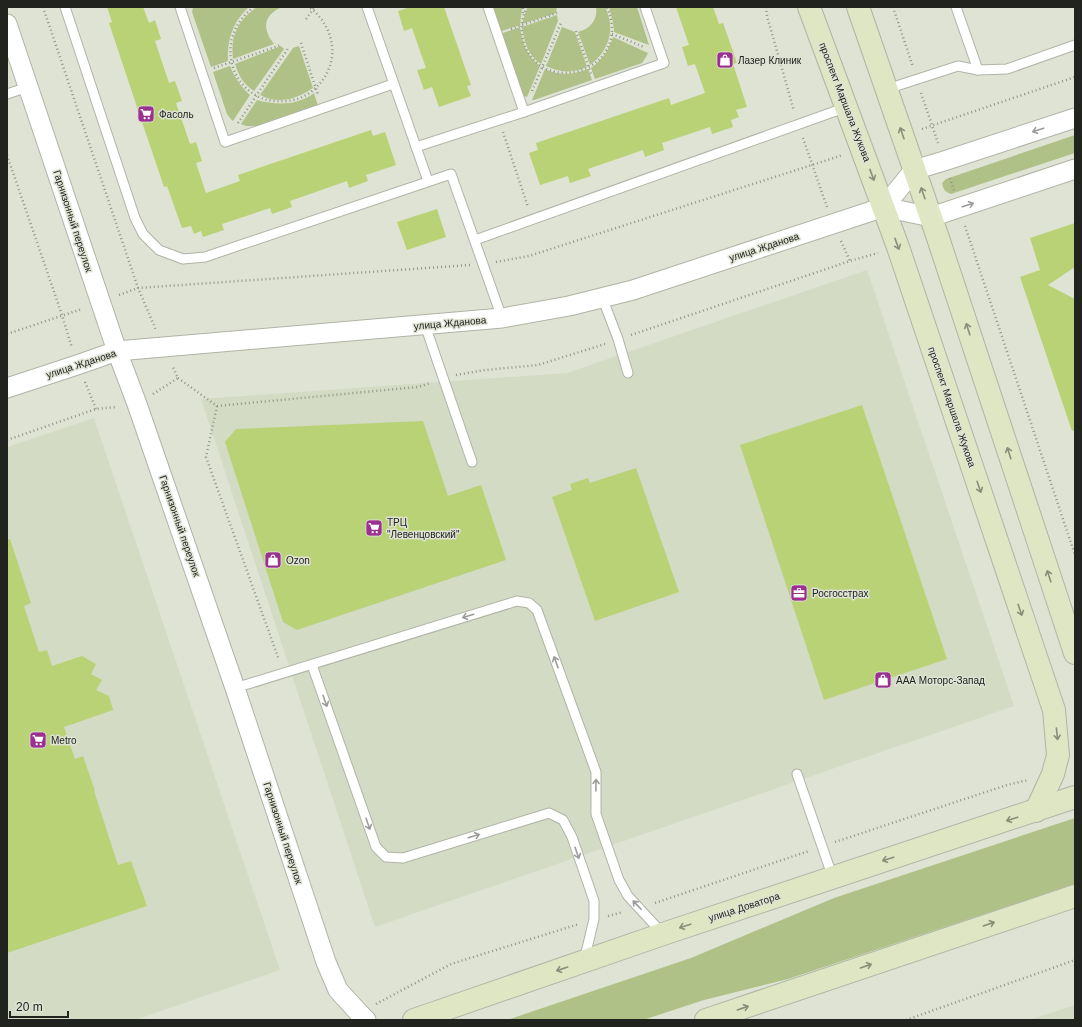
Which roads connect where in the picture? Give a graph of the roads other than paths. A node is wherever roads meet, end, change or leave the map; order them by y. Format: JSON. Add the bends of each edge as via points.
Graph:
{"nodes":[{"id":1,"x":65,"y":7,"type":"edge"},
{"id":2,"x":180,"y":7,"type":"edge"},
{"id":3,"x":367,"y":7,"type":"edge"},
{"id":4,"x":488,"y":7,"type":"edge"},
{"id":5,"x":646,"y":7,"type":"edge"},
{"id":6,"x":809,"y":7,"type":"edge"},
{"id":7,"x":858,"y":7,"type":"edge"},
{"id":8,"x":956,"y":7,"type":"edge"},
{"id":9,"x":7,"y":24,"type":"edge"},
{"id":10,"x":1075,"y":45,"type":"edge"},
{"id":11,"x":978,"y":70,"type":"junction"},
{"id":12,"x":393,"y":84,"type":"junction"},
{"id":13,"x":28,"y":87,"type":"junction"},
{"id":14,"x":887,"y":89,"type":"junction"},
{"id":15,"x":7,"y":94,"type":"edge"},
{"id":16,"x":847,"y":107,"type":"junction"},
{"id":17,"x":524,"y":112,"type":"junction"},
{"id":18,"x":1075,"y":118,"type":"edge"},
{"id":19,"x":416,"y":147,"type":"junction"},
{"id":20,"x":1075,"y":169,"type":"edge"},
{"id":21,"x":914,"y":170,"type":"junction"},
{"id":22,"x":428,"y":181,"type":"junction"},
{"id":23,"x":884,"y":207,"type":"junction"},
{"id":24,"x":934,"y":226,"type":"junction"},
{"id":25,"x":475,"y":240,"type":"junction"},
{"id":26,"x":602,"y":297,"type":"junction"},
{"id":27,"x":502,"y":318,"type":"junction"},
{"id":28,"x":425,"y":325,"type":"junction"},
{"id":29,"x":116,"y":351,"type":"junction"},
{"id":30,"x":628,"y":373,"type":"dead end"},
{"id":31,"x":7,"y":388,"type":"edge"},
{"id":32,"x":472,"y":462,"type":"dead end"},
{"id":33,"x":1074,"y":649,"type":"edge"},
{"id":34,"x":312,"y":665,"type":"junction"},
{"id":35,"x":235,"y":688,"type":"junction"},
{"id":36,"x":797,"y":774,"type":"dead end"},
{"id":37,"x":1075,"y":797,"type":"edge"},
{"id":38,"x":1036,"y":811,"type":"junction"},
{"id":39,"x":833,"y":878,"type":"junction"},
{"id":40,"x":1075,"y":896,"type":"edge"},
{"id":41,"x":663,"y":934,"type":"junction"},
{"id":42,"x":584,"y":962,"type":"junction"},
{"id":43,"x":362,"y":1017,"type":"edge"},
{"id":44,"x":414,"y":1020,"type":"edge"},
{"id":45,"x":706,"y":1020,"type":"edge"}],
"edges":[{"from":1,"to":22,"type":"lane","via":[[135,218],[143,234],[159,250],[183,259],[205,257]]},
{"from":2,"to":12,"type":"lane","via":[[225,142]]},
{"from":3,"to":12,"type":"lane"},
{"from":4,"to":17,"type":"lane"},
{"from":5,"to":17,"type":"lane","via":[[664,63]]},
{"from":6,"to":16,"type":"street","name":"проспект Маршала Жукова"},
{"from":7,"to":14,"type":"street"},
{"from":8,"to":11,"type":"lane"},
{"from":9,"to":13,"type":"street","name":"Гарнизонный переулок"},
{"from":10,"to":11,"type":"lane","via":[[1007,69]]},
{"from":11,"to":14,"type":"lane","via":[[958,66]]},
{"from":12,"to":19,"type":"lane"},
{"from":13,"to":15,"type":"lane"},
{"from":13,"to":29,"type":"street","name":"Гарнизонный переулок"},
{"from":21,"to":14,"type":"street","one_way":true},
{"from":16,"to":23,"type":"street","name":"проспект Маршала Жукова","one_way":true},
{"from":16,"to":25,"type":"lane"},
{"from":17,"to":19,"type":"lane"},
{"from":18,"to":21,"type":"street","one_way":true},
{"from":19,"to":22,"type":"lane"},
{"from":24,"to":20,"type":"street","name":"улица Жданова","one_way":true,"via":[[959,207]]},
{"from":21,"to":23,"type":"street"},
{"from":24,"to":21,"type":"street","one_way":true},
{"from":22,"to":25,"type":"lane","via":[[452,174]]},
{"from":23,"to":24,"type":"street","name":"улица Жданова"},
{"from":23,"to":26,"type":"street","name":"улица Жданова","via":[[633,290]]},
{"from":23,"to":38,"type":"street","name":"проспект Маршала Жукова","one_way":true,"via":[[1054,710],[1058,755],[1053,774]]},
{"from":33,"to":24,"type":"street","one_way":true},
{"from":25,"to":27,"type":"lane"},
{"from":26,"to":27,"type":"street","name":"улица Жданова","via":[[569,306]]},
{"from":26,"to":30,"type":"lane"},
{"from":27,"to":28,"type":"street","name":"улица Жданова"},
{"from":28,"to":29,"type":"street","name":"улица Жданова"},
{"from":28,"to":32,"type":"lane"},
{"from":29,"to":31,"type":"street","name":"улица Жданова"},
{"from":29,"to":35,"type":"street","name":"Гарнизонный переулок","via":[[138,404]]},
{"from":34,"to":35,"type":"lane"},
{"from":41,"to":34,"type":"lane","one_way":true,"via":[[628,896],[619,880],[596,814],[596,772],[537,610],[529,602],[517,601]]},
{"from":34,"to":42,"type":"lane","one_way":true,"via":[[376,847],[386,857],[403,858],[549,813],[564,820],[594,901],[594,919]]},
{"from":35,"to":43,"type":"street","name":"Гарнизонный переулок","via":[[326,962],[338,990]]},
{"from":36,"to":39,"type":"lane"},
{"from":37,"to":38,"type":"street","name":"улица Доватора"},
{"from":38,"to":39,"type":"street","name":"улица Доватора","one_way":true},
{"from":39,"to":41,"type":"street","name":"улица Доватора","one_way":true},
{"from":45,"to":40,"type":"street","one_way":true},
{"from":41,"to":42,"type":"street","name":"улица Доватора"},
{"from":42,"to":44,"type":"street","name":"улица Доватора","one_way":true}]}
